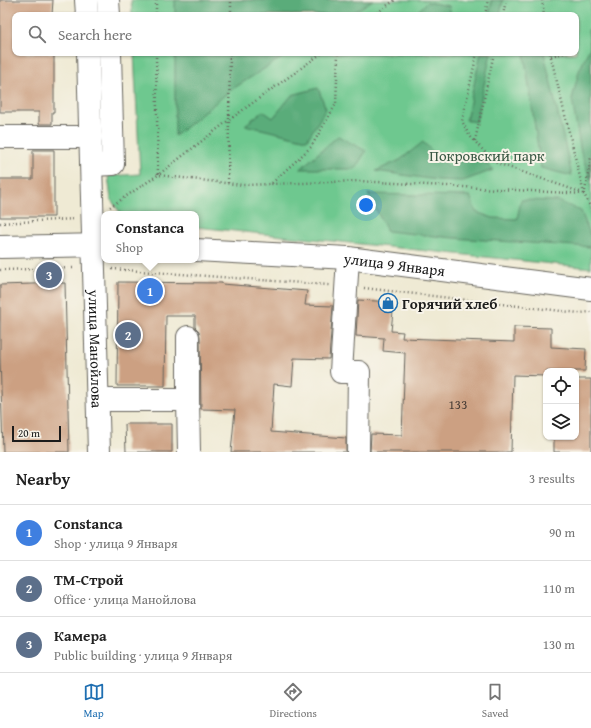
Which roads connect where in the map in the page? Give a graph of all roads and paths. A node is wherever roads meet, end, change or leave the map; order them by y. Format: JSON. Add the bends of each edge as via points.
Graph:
{"nodes":[{"id":1,"x":86,"y":0,"type":"edge"},
{"id":2,"x":108,"y":0,"type":"edge"},
{"id":3,"x":156,"y":0,"type":"edge"},
{"id":4,"x":231,"y":0,"type":"edge"},
{"id":5,"x":395,"y":0,"type":"edge"},
{"id":6,"x":488,"y":0,"type":"edge"},
{"id":7,"x":506,"y":0,"type":"edge"},
{"id":8,"x":542,"y":0,"type":"edge"},
{"id":9,"x":87,"y":12,"type":"edge"},
{"id":10,"x":109,"y":12,"type":"edge"},
{"id":11,"x":156,"y":12,"type":"edge"},
{"id":12,"x":231,"y":12,"type":"edge"},
{"id":13,"x":378,"y":12,"type":"edge"},
{"id":14,"x":486,"y":12,"type":"edge"},
{"id":15,"x":504,"y":12,"type":"edge"},
{"id":16,"x":544,"y":12,"type":"edge"},
{"id":17,"x":88,"y":56,"type":"edge"},
{"id":18,"x":110,"y":56,"type":"edge"},
{"id":19,"x":156,"y":56,"type":"edge"},
{"id":20,"x":230,"y":56,"type":"edge"},
{"id":21,"x":318,"y":56,"type":"edge"},
{"id":22,"x":338,"y":56,"type":"edge"},
{"id":23,"x":476,"y":56,"type":"edge"},
{"id":24,"x":493,"y":56,"type":"edge"},
{"id":25,"x":551,"y":56,"type":"edge"},
{"id":26,"x":229,"y":120,"type":"junction"},
{"id":27,"x":0,"y":136,"type":"edge"},
{"id":28,"x":91,"y":137,"type":"junction"},
{"id":29,"x":475,"y":142,"type":"junction"},
{"id":30,"x":591,"y":157,"type":"edge"},
{"id":31,"x":92,"y":165,"type":"junction"},
{"id":32,"x":158,"y":175,"type":"junction"},
{"id":33,"x":228,"y":183,"type":"junction"},
{"id":34,"x":271,"y":184,"type":"junction"},
{"id":35,"x":584,"y":194,"type":"junction"},
{"id":36,"x":591,"y":208,"type":"edge"},
{"id":37,"x":104,"y":211,"type":"edge"},
{"id":38,"x":101,"y":213,"type":"edge"},
{"id":39,"x":93,"y":218,"type":"junction"},
{"id":40,"x":0,"y":223,"type":"edge"},
{"id":41,"x":99,"y":244,"type":"edge"},
{"id":42,"x":0,"y":247,"type":"edge"},
{"id":43,"x":199,"y":250,"type":"edge"},
{"id":44,"x":348,"y":258,"type":"junction"},
{"id":45,"x":95,"y":268,"type":"junction"},
{"id":46,"x":0,"y":270,"type":"edge"},
{"id":47,"x":346,"y":286,"type":"junction"},
{"id":48,"x":591,"y":289,"type":"edge"},
{"id":49,"x":591,"y":312,"type":"edge"},
{"id":50,"x":188,"y":336,"type":"dead end"},
{"id":51,"x":98,"y":400,"type":"junction"},
{"id":52,"x":188,"y":400,"type":"junction"},
{"id":53,"x":99,"y":452,"type":"edge"},
{"id":54,"x":189,"y":452,"type":"edge"},
{"id":55,"x":358,"y":452,"type":"edge"}],
"edges":[{"from":1,"to":9,"type":"street"},
{"from":2,"to":10,"type":"street"},
{"from":3,"to":11,"type":"path"},
{"from":4,"to":12,"type":"path"},
{"from":5,"to":13,"type":"path"},
{"from":6,"to":14,"type":"path"},
{"from":7,"to":15,"type":"path"},
{"from":8,"to":16,"type":"path"},
{"from":17,"to":28,"type":"street","name":"улица Манойлова"},
{"from":18,"to":31,"type":"street","via":[[113,164]]},
{"from":19,"to":32,"type":"path"},
{"from":20,"to":26,"type":"path"},
{"from":21,"to":26,"type":"path"},
{"from":22,"to":34,"type":"path","via":[[336,104],[311,146]]},
{"from":23,"to":29,"type":"path","via":[[462,121]]},
{"from":24,"to":29,"type":"path"},
{"from":25,"to":35,"type":"path"},
{"from":26,"to":32,"type":"path"},
{"from":26,"to":33,"type":"path"},
{"from":27,"to":28,"type":"street"},
{"from":28,"to":31,"type":"street","name":"улица Манойлова"},
{"from":29,"to":35,"type":"path","via":[[494,162]]},
{"from":30,"to":35,"type":"path"},
{"from":31,"to":39,"type":"street","name":"улица Манойлова"},
{"from":32,"to":33,"type":"path"},
{"from":32,"to":37,"type":"path"},
{"from":33,"to":34,"type":"path"},
{"from":34,"to":35,"type":"path","via":[[360,181]]},
{"from":35,"to":36,"type":"path"},
{"from":38,"to":39,"type":"path"},
{"from":39,"to":40,"type":"path"},
{"from":39,"to":41,"type":"street","name":"улица Манойлова"},
{"from":41,"to":42,"type":"street"},
{"from":41,"to":45,"type":"street","name":"улица Манойлова"},
{"from":43,"to":44,"type":"street","name":"улица 9 Января"},
{"from":44,"to":47,"type":"street"},
{"from":44,"to":48,"type":"street","name":"улица 9 Января"},
{"from":45,"to":46,"type":"path"},
{"from":45,"to":47,"type":"path"},
{"from":45,"to":51,"type":"street","name":"улица Манойлова"},
{"from":47,"to":49,"type":"path","via":[[579,313]]},
{"from":47,"to":55,"type":"street","via":[[341,372],[359,372]]},
{"from":50,"to":52,"type":"street"},
{"from":51,"to":52,"type":"street"},
{"from":51,"to":53,"type":"street","name":"улица Манойлова"},
{"from":52,"to":54,"type":"street"}]}
